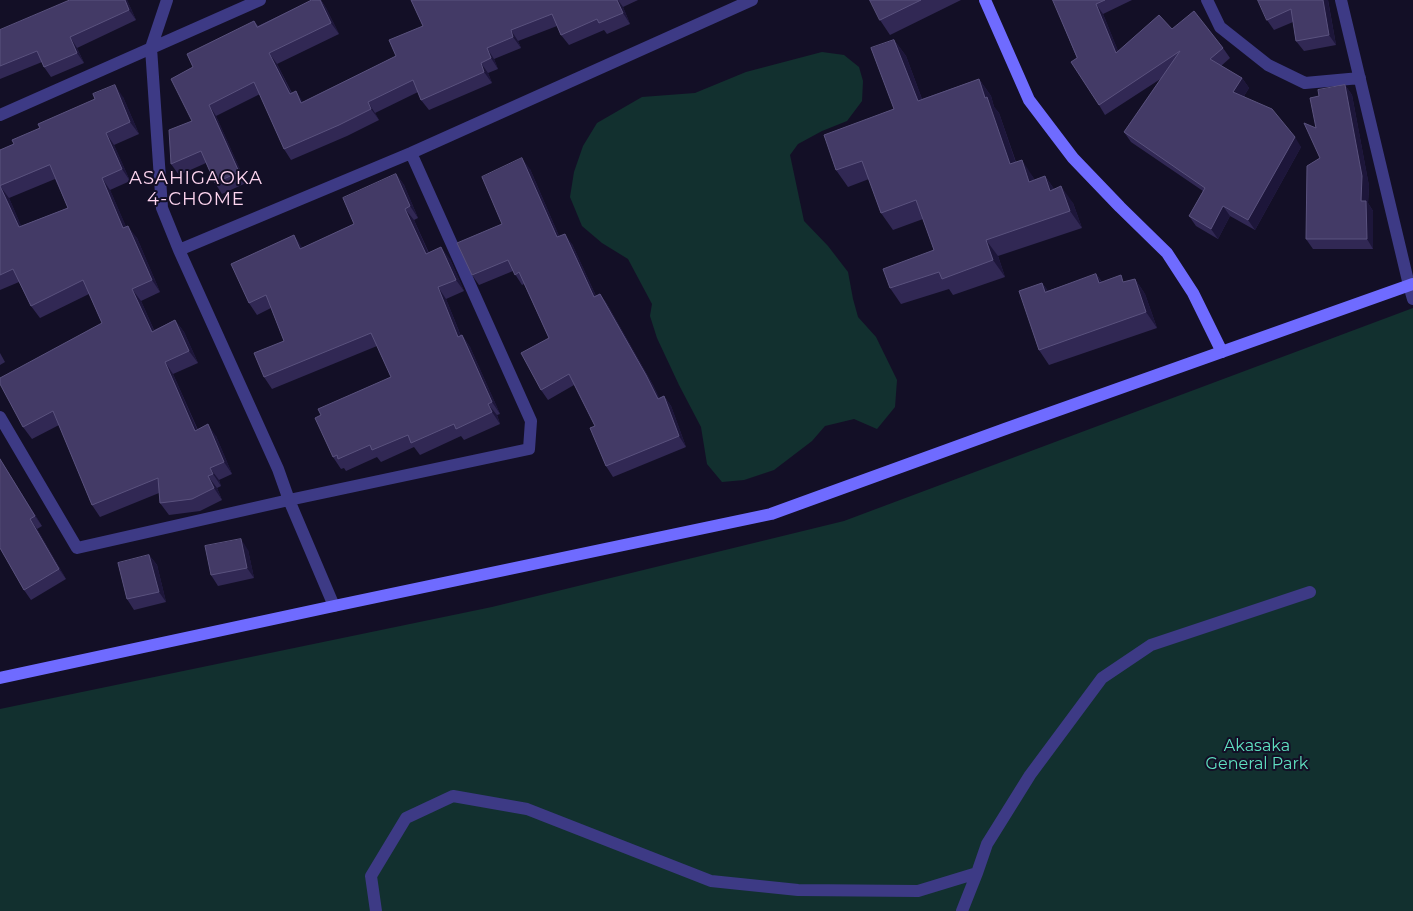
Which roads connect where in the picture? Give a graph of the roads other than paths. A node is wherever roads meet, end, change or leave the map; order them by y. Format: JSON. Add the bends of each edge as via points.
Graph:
{"nodes":[{"id":1,"x":167,"y":0,"type":"edge"},
{"id":2,"x":260,"y":0,"type":"edge"},
{"id":3,"x":752,"y":0,"type":"edge"},
{"id":4,"x":985,"y":0,"type":"edge"},
{"id":5,"x":1207,"y":0,"type":"edge"},
{"id":6,"x":1341,"y":0,"type":"edge"},
{"id":7,"x":151,"y":48,"type":"junction"},
{"id":8,"x":1360,"y":78,"type":"junction"},
{"id":9,"x":0,"y":115,"type":"edge"},
{"id":10,"x":411,"y":153,"type":"junction"},
{"id":11,"x":179,"y":250,"type":"junction"},
{"id":12,"x":1411,"y":285,"type":"edge"},
{"id":13,"x":1413,"y":299,"type":"edge"},
{"id":14,"x":1222,"y":352,"type":"junction"},
{"id":15,"x":0,"y":417,"type":"edge"},
{"id":16,"x":289,"y":500,"type":"junction"},
{"id":17,"x":1310,"y":592,"type":"dead end"},
{"id":18,"x":334,"y":606,"type":"junction"},
{"id":19,"x":0,"y":678,"type":"edge"},
{"id":20,"x":977,"y":873,"type":"junction"},
{"id":21,"x":376,"y":911,"type":"edge"},
{"id":22,"x":962,"y":911,"type":"edge"}],
"edges":[{"from":1,"to":7,"type":"street"},
{"from":2,"to":7,"type":"street"},
{"from":3,"to":10,"type":"street"},
{"from":4,"to":14,"type":"street","via":[[1029,100],[1073,158],[1167,253],[1193,293]]},
{"from":5,"to":8,"type":"street","via":[[1220,27],[1268,65],[1304,83]]},
{"from":6,"to":8,"type":"street"},
{"from":7,"to":9,"type":"street"},
{"from":7,"to":11,"type":"street","via":[[162,208]]},
{"from":8,"to":12,"type":"street"},
{"from":10,"to":11,"type":"street"},
{"from":10,"to":16,"type":"street","via":[[531,421],[529,449]]},
{"from":11,"to":16,"type":"street"},
{"from":12,"to":13,"type":"street"},
{"from":12,"to":14,"type":"street"},
{"from":14,"to":18,"type":"street","via":[[772,514]]},
{"from":15,"to":16,"type":"street","via":[[77,548]]},
{"from":16,"to":18,"type":"street"},
{"from":17,"to":20,"type":"street","via":[[1151,645],[1102,678],[1030,775],[987,844]]},
{"from":18,"to":19,"type":"street"},
{"from":20,"to":21,"type":"street","via":[[918,891],[798,890],[711,881],[527,809],[454,796],[406,818],[371,876]]},
{"from":20,"to":22,"type":"street"}]}
